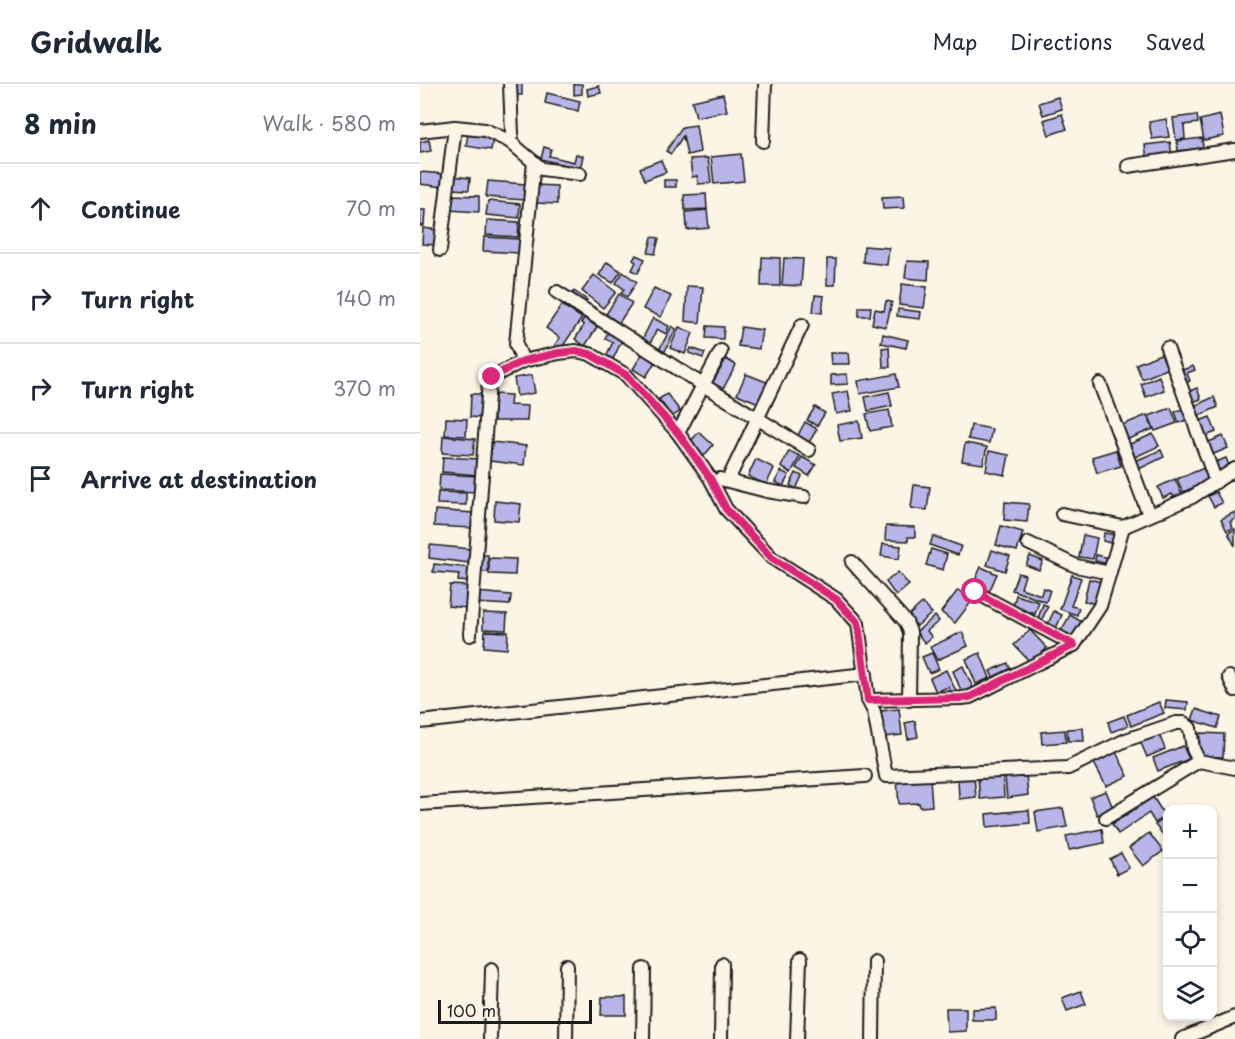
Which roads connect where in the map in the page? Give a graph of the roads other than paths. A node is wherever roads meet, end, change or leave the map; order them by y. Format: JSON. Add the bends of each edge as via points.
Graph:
{"nodes":[{"id":1,"x":510,"y":84,"type":"edge"},
{"id":2,"x":765,"y":84,"type":"edge"},
{"id":3,"x":455,"y":127,"type":"junction"},
{"id":4,"x":420,"y":131,"type":"edge"},
{"id":5,"x":509,"y":141,"type":"junction"},
{"id":6,"x":764,"y":141,"type":"dead end"},
{"id":7,"x":1235,"y":150,"type":"edge"},
{"id":8,"x":534,"y":162,"type":"junction"},
{"id":9,"x":1128,"y":166,"type":"dead end"},
{"id":10,"x":580,"y":174,"type":"dead end"},
{"id":11,"x":440,"y":250,"type":"dead end"},
{"id":12,"x":557,"y":292,"type":"dead end"},
{"id":13,"x":802,"y":325,"type":"dead end"},
{"id":14,"x":1167,"y":348,"type":"dead end"},
{"id":15,"x":721,"y":351,"type":"dead end"},
{"id":16,"x":523,"y":361,"type":"junction"},
{"id":17,"x":1100,"y":384,"type":"dead end"},
{"id":18,"x":703,"y":385,"type":"junction"},
{"id":19,"x":758,"y":418,"type":"junction"},
{"id":20,"x":678,"y":433,"type":"junction"},
{"id":21,"x":809,"y":450,"type":"dead end"},
{"id":22,"x":1235,"y":469,"type":"edge"},
{"id":23,"x":710,"y":478,"type":"junction"},
{"id":24,"x":728,"y":480,"type":"junction"},
{"id":25,"x":1216,"y":482,"type":"junction"},
{"id":26,"x":804,"y":497,"type":"dead end"},
{"id":27,"x":1062,"y":514,"type":"dead end"},
{"id":28,"x":1149,"y":515,"type":"junction"},
{"id":29,"x":1123,"y":527,"type":"junction"},
{"id":30,"x":1028,"y":543,"type":"dead end"},
{"id":31,"x":852,"y":562,"type":"dead end"},
{"id":32,"x":1110,"y":573,"type":"junction"},
{"id":33,"x":975,"y":592,"type":"dead end"},
{"id":34,"x":470,"y":635,"type":"dead end"},
{"id":35,"x":1074,"y":645,"type":"junction"},
{"id":36,"x":866,"y":674,"type":"junction"},
{"id":37,"x":1229,"y":676,"type":"dead end"},
{"id":38,"x":1235,"y":690,"type":"edge"},
{"id":39,"x":868,"y":700,"type":"junction"},
{"id":40,"x":909,"y":700,"type":"junction"},
{"id":41,"x":420,"y":722,"type":"edge"},
{"id":42,"x":1198,"y":761,"type":"junction"},
{"id":43,"x":1235,"y":768,"type":"edge"},
{"id":44,"x":866,"y":776,"type":"dead end"},
{"id":45,"x":420,"y":804,"type":"edge"},
{"id":46,"x":1106,"y":818,"type":"dead end"},
{"id":47,"x":800,"y":960,"type":"dead end"},
{"id":48,"x":874,"y":961,"type":"dead end"},
{"id":49,"x":722,"y":964,"type":"dead end"},
{"id":50,"x":567,"y":966,"type":"dead end"},
{"id":51,"x":492,"y":969,"type":"dead end"},
{"id":52,"x":644,"y":969,"type":"dead end"},
{"id":53,"x":1235,"y":1017,"type":"edge"},
{"id":54,"x":490,"y":1039,"type":"edge"},
{"id":55,"x":566,"y":1039,"type":"edge"},
{"id":56,"x":643,"y":1039,"type":"edge"},
{"id":57,"x":721,"y":1039,"type":"edge"},
{"id":58,"x":797,"y":1039,"type":"edge"},
{"id":59,"x":873,"y":1039,"type":"edge"},
{"id":60,"x":1182,"y":1039,"type":"edge"}],
"edges":[{"from":1,"to":5,"type":"street"},
{"from":2,"to":6,"type":"street"},
{"from":3,"to":4,"type":"street"},
{"from":3,"to":5,"type":"street","via":[[485,130]]},
{"from":3,"to":11,"type":"street"},
{"from":5,"to":8,"type":"street"},
{"from":7,"to":9,"type":"street"},
{"from":8,"to":10,"type":"street","via":[[542,169]]},
{"from":8,"to":16,"type":"street","via":[[516,344]]},
{"from":12,"to":18,"type":"street"},
{"from":13,"to":19,"type":"street"},
{"from":14,"to":25,"type":"street"},
{"from":15,"to":18,"type":"street"},
{"from":16,"to":20,"type":"street","via":[[576,351],[590,354],[626,375]]},
{"from":16,"to":34,"type":"street","via":[[489,379]]},
{"from":17,"to":28,"type":"street"},
{"from":18,"to":19,"type":"street"},
{"from":18,"to":20,"type":"street"},
{"from":19,"to":21,"type":"street"},
{"from":19,"to":24,"type":"street"},
{"from":20,"to":23,"type":"street"},
{"from":22,"to":25,"type":"street"},
{"from":23,"to":24,"type":"street"},
{"from":23,"to":36,"type":"street","via":[[726,509],[772,558],[836,599],[858,623]]},
{"from":24,"to":26,"type":"street"},
{"from":25,"to":28,"type":"street"},
{"from":27,"to":29,"type":"street"},
{"from":28,"to":29,"type":"street"},
{"from":29,"to":32,"type":"street"},
{"from":30,"to":32,"type":"street","via":[[1076,566]]},
{"from":31,"to":40,"type":"street","via":[[906,622],[910,632]]},
{"from":32,"to":35,"type":"street","via":[[1100,606]]},
{"from":33,"to":35,"type":"street"},
{"from":35,"to":40,"type":"street","via":[[970,697]]},
{"from":36,"to":39,"type":"street"},
{"from":36,"to":41,"type":"street"},
{"from":37,"to":38,"type":"street"},
{"from":39,"to":40,"type":"street"},
{"from":39,"to":42,"type":"street","via":[[874,712],[886,776],[1068,768],[1126,740],[1176,723],[1190,728]]},
{"from":42,"to":43,"type":"street"},
{"from":42,"to":46,"type":"street"},
{"from":44,"to":45,"type":"street"},
{"from":47,"to":58,"type":"street"},
{"from":48,"to":59,"type":"street"},
{"from":49,"to":57,"type":"street"},
{"from":50,"to":55,"type":"street"},
{"from":51,"to":54,"type":"street"},
{"from":52,"to":56,"type":"street"},
{"from":53,"to":60,"type":"street"}]}
